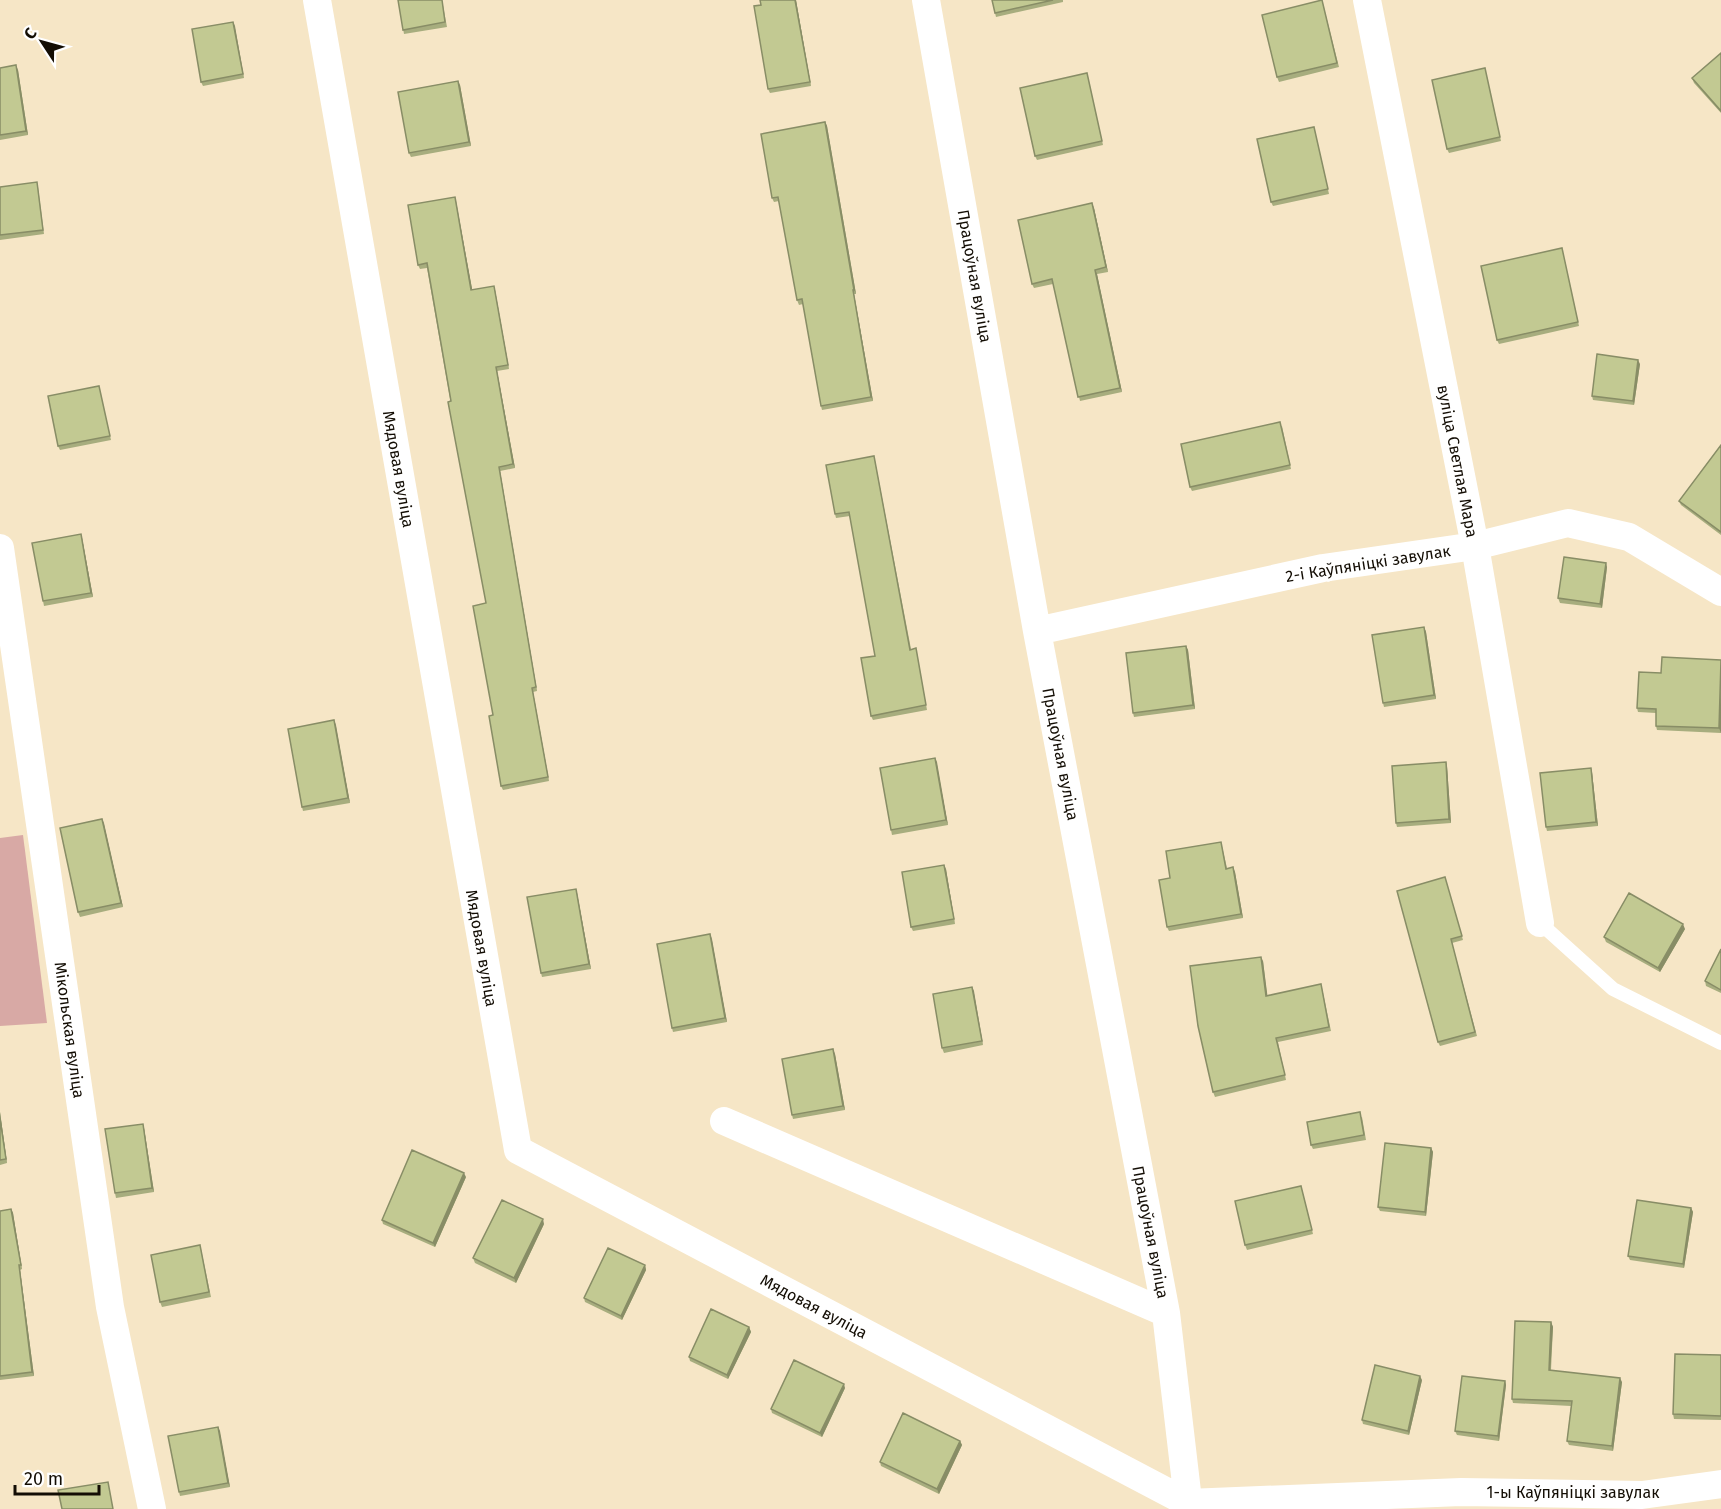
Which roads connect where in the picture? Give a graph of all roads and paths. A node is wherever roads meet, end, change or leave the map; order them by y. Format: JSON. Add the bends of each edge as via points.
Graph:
{"nodes":[{"id":1,"x":317,"y":0,"type":"edge"},
{"id":2,"x":926,"y":0,"type":"edge"},
{"id":3,"x":1366,"y":0,"type":"edge"},
{"id":4,"x":1475,"y":546,"type":"junction"},
{"id":5,"x":0,"y":548,"type":"edge"},
{"id":6,"x":1721,"y":592,"type":"edge"},
{"id":7,"x":1037,"y":631,"type":"junction"},
{"id":8,"x":1540,"y":923,"type":"joint"},
{"id":9,"x":1721,"y":1043,"type":"edge"},
{"id":10,"x":724,"y":1121,"type":"dead end"},
{"id":11,"x":1166,"y":1313,"type":"junction"},
{"id":12,"x":1721,"y":1484,"type":"edge"},
{"id":13,"x":1466,"y":1501,"type":"edge"},
{"id":14,"x":1189,"y":1506,"type":"edge"},
{"id":15,"x":152,"y":1509,"type":"edge"}],
"edges":[{"from":1,"to":14,"type":"street","name":"Мядовая вуліца","via":[[518,1150]]},
{"from":2,"to":7,"type":"street","name":"Працоўная вуліца"},
{"from":3,"to":4,"type":"street","name":"вуліца Светлая Мара"},
{"from":4,"to":6,"type":"street","name":"2-і Каўпяніцкі завулак","via":[[1568,523],[1629,537]]},
{"from":4,"to":7,"type":"street","name":"2-і Каўпяніцкі завулак","via":[[1323,568]]},
{"from":4,"to":8,"type":"street","name":"вуліца Светлая Мара"},
{"from":5,"to":15,"type":"street","name":"Мікольская вуліца","via":[[110,1307]]},
{"from":7,"to":11,"type":"street","name":"Працоўная вуліца"},
{"from":8,"to":9,"type":"lane","via":[[1613,989]]},
{"from":10,"to":11,"type":"street"},
{"from":11,"to":14,"type":"street","name":"Працоўная вуліца"},
{"from":12,"to":13,"type":"street","name":"1-ы Каўпяніцкі завулак","via":[[1642,1495]]},
{"from":13,"to":14,"type":"street","name":"1-ы Каўпяніцкі завулак"}]}
